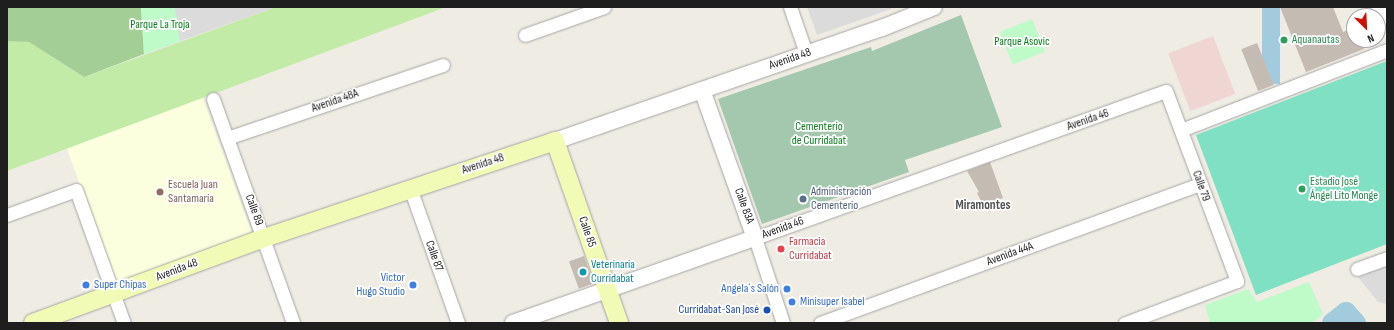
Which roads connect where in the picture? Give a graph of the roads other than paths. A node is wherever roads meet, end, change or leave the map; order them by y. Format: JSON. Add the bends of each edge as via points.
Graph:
{"nodes":[{"id":1,"x":604,"y":7,"type":"edge"},
{"id":2,"x":790,"y":7,"type":"edge"},
{"id":3,"x":934,"y":7,"type":"edge"},
{"id":4,"x":1378,"y":7,"type":"edge"},
{"id":5,"x":1387,"y":25,"type":"edge"},
{"id":6,"x":525,"y":35,"type":"dead end"},
{"id":7,"x":1387,"y":50,"type":"edge"},
{"id":8,"x":806,"y":53,"type":"junction"},
{"id":9,"x":443,"y":65,"type":"dead end"},
{"id":10,"x":702,"y":90,"type":"junction"},
{"id":11,"x":1166,"y":91,"type":"joint"},
{"id":12,"x":213,"y":99,"type":"dead end"},
{"id":13,"x":1181,"y":130,"type":"junction"},
{"id":14,"x":227,"y":138,"type":"junction"},
{"id":15,"x":556,"y":141,"type":"junction"},
{"id":16,"x":1200,"y":184,"type":"junction"},
{"id":17,"x":410,"y":188,"type":"junction"},
{"id":18,"x":7,"y":215,"type":"edge"},
{"id":19,"x":264,"y":238,"type":"junction"},
{"id":20,"x":755,"y":238,"type":"junction"},
{"id":21,"x":1387,"y":258,"type":"edge"},
{"id":22,"x":1357,"y":269,"type":"dead end"},
{"id":23,"x":607,"y":289,"type":"junction"},
{"id":24,"x":114,"y":294,"type":"junction"},
{"id":25,"x":33,"y":323,"type":"edge"},
{"id":26,"x":124,"y":323,"type":"edge"},
{"id":27,"x":293,"y":323,"type":"edge"},
{"id":28,"x":458,"y":323,"type":"edge"},
{"id":29,"x":512,"y":323,"type":"edge"},
{"id":30,"x":619,"y":323,"type":"edge"},
{"id":31,"x":783,"y":323,"type":"edge"},
{"id":32,"x":820,"y":323,"type":"edge"},
{"id":33,"x":1125,"y":323,"type":"edge"}],
"edges":[{"from":1,"to":6,"type":"street"},
{"from":2,"to":8,"type":"street"},
{"from":3,"to":8,"type":"street","name":"Avenida 48"},
{"from":4,"to":5,"type":"street"},
{"from":7,"to":13,"type":"street"},
{"from":8,"to":10,"type":"street","name":"Avenida 48"},
{"from":9,"to":14,"type":"street","name":"Avenida 48A"},
{"from":10,"to":15,"type":"street","name":"Avenida 48"},
{"from":10,"to":20,"type":"street","name":"Calle 83A"},
{"from":11,"to":13,"type":"street","name":"Calle 79"},
{"from":11,"to":20,"type":"street","name":"Avenida 46"},
{"from":12,"to":14,"type":"street","name":"Calle 89"},
{"from":13,"to":16,"type":"street","name":"Calle 79"},
{"from":14,"to":19,"type":"street","name":"Calle 89"},
{"from":15,"to":17,"type":"main road","name":"Avenida 48"},
{"from":15,"to":23,"type":"main road","name":"Calle 85"},
{"from":16,"to":32,"type":"street","name":"Avenida 44A"},
{"from":16,"to":33,"type":"street","name":"Calle 79","via":[[1237,281]]},
{"from":17,"to":19,"type":"main road","name":"Avenida 48"},
{"from":17,"to":28,"type":"street","name":"Calle 87"},
{"from":18,"to":24,"type":"street","via":[[76,190]]},
{"from":19,"to":24,"type":"main road","name":"Avenida 48"},
{"from":19,"to":27,"type":"street","name":"Calle 89"},
{"from":20,"to":23,"type":"street","name":"Avenida 46"},
{"from":20,"to":31,"type":"street","name":"Calle 83A"},
{"from":21,"to":22,"type":"street"},
{"from":23,"to":29,"type":"street","name":"Avenida 46"},
{"from":23,"to":30,"type":"main road","name":"Calle 85"},
{"from":24,"to":25,"type":"main road","name":"Avenida 48"},
{"from":24,"to":26,"type":"street"}]}
